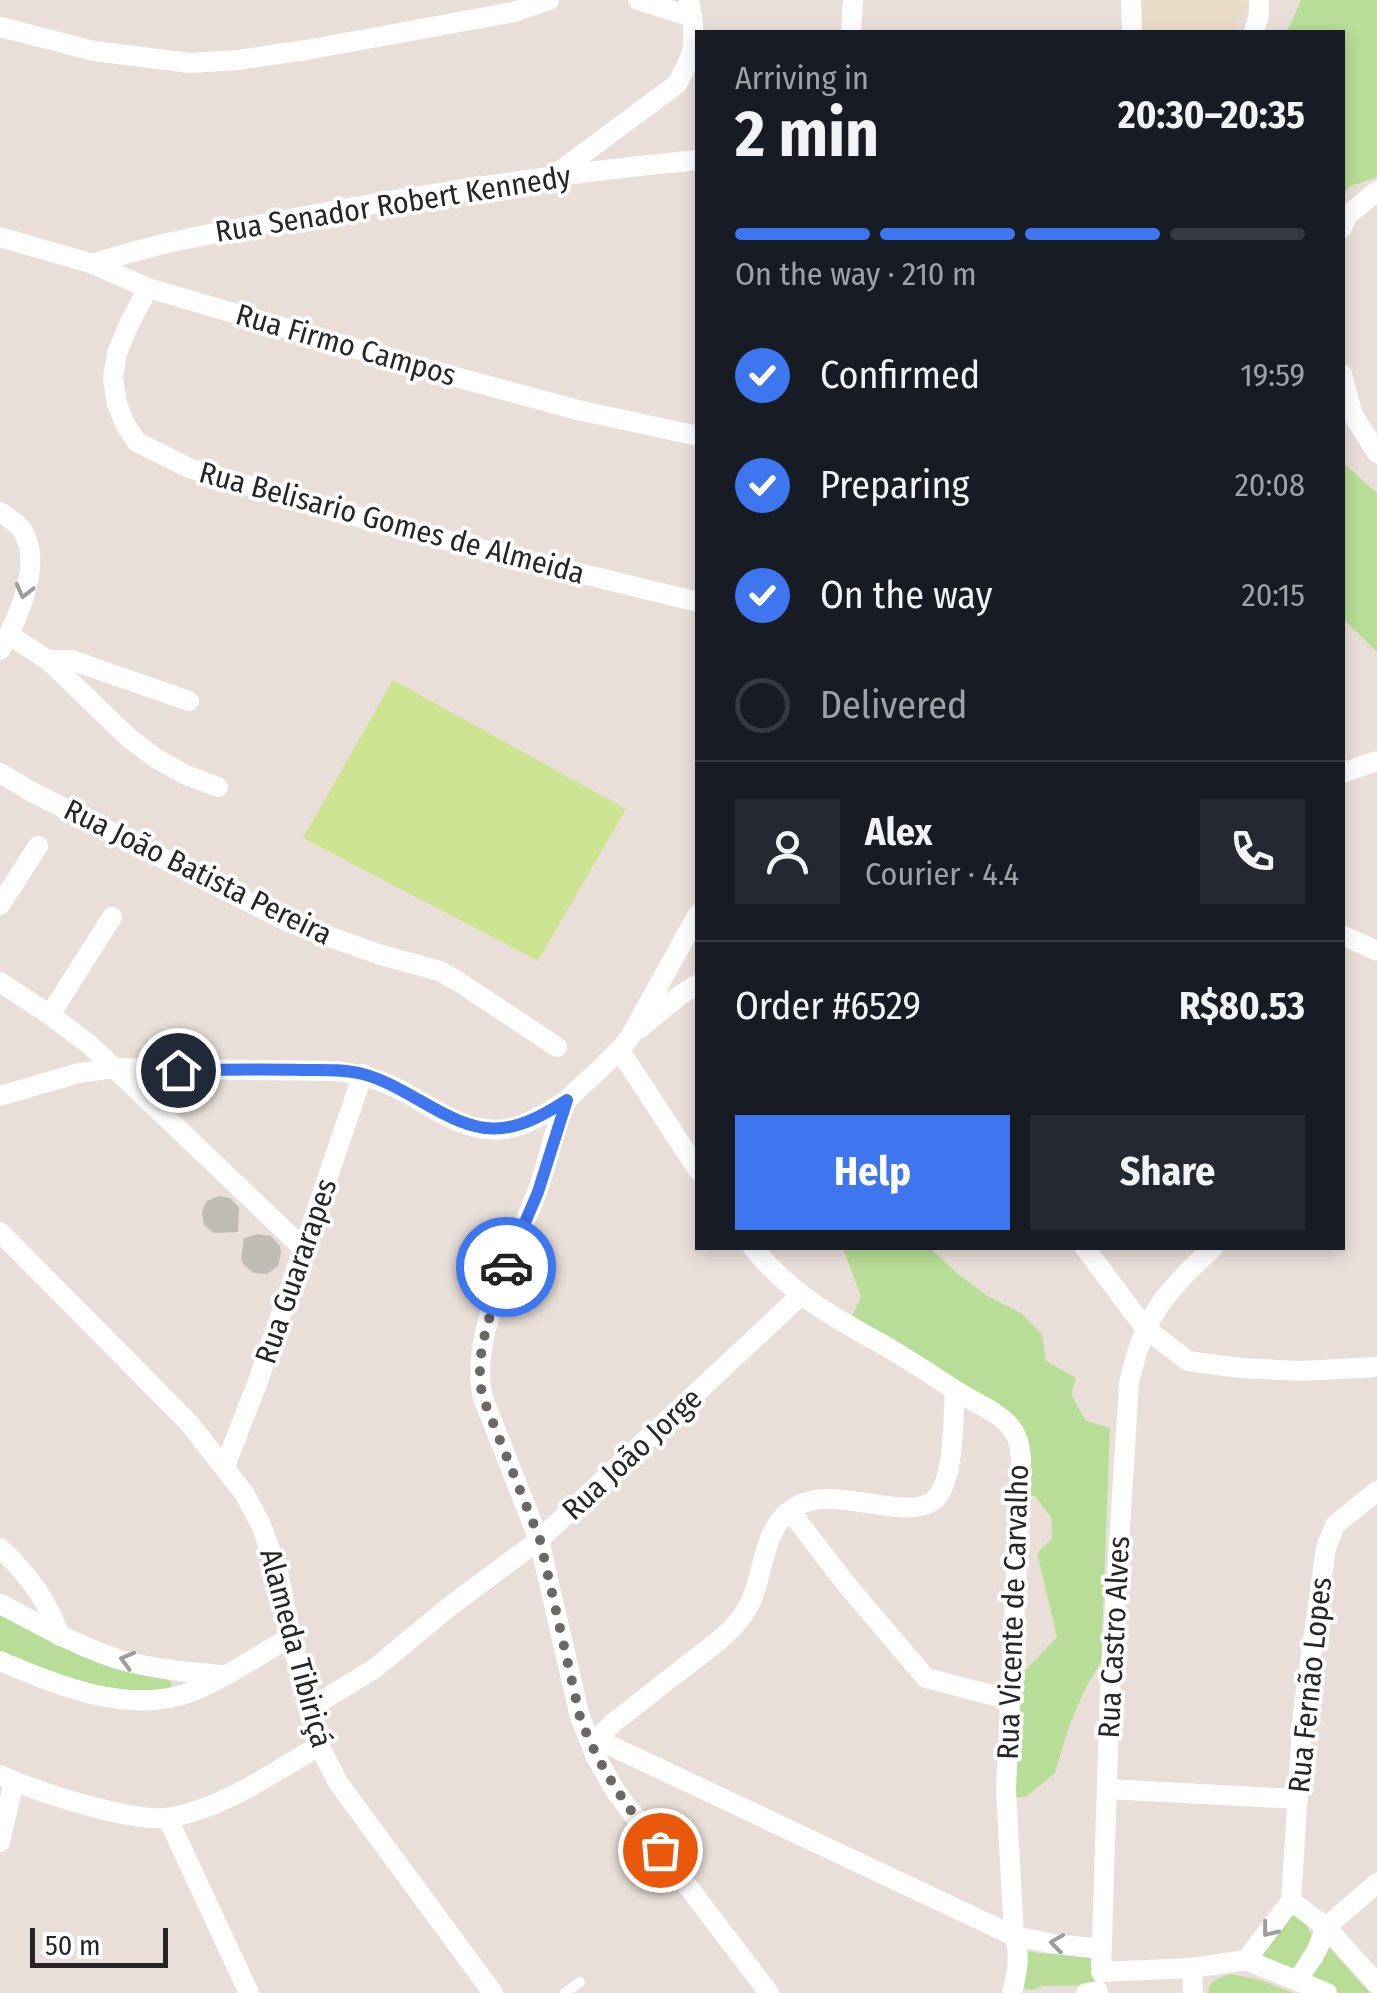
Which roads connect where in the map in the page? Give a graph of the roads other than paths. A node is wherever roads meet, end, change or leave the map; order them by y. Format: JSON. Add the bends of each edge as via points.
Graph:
{"nodes":[{"id":1,"x":550,"y":0,"type":"edge"},
{"id":2,"x":638,"y":0,"type":"edge"},
{"id":3,"x":1131,"y":0,"type":"edge"},
{"id":4,"x":1259,"y":0,"type":"edge"},
{"id":5,"x":691,"y":8,"type":"edge"},
{"id":6,"x":0,"y":26,"type":"edge"},
{"id":7,"x":1132,"y":30,"type":"edge"},
{"id":8,"x":1255,"y":30,"type":"edge"},
{"id":9,"x":695,"y":34,"type":"edge"},
{"id":10,"x":695,"y":44,"type":"edge"},
{"id":11,"x":695,"y":160,"type":"edge"},
{"id":12,"x":553,"y":176,"type":"junction"},
{"id":13,"x":1377,"y":190,"type":"edge"},
{"id":14,"x":1345,"y":221,"type":"edge"},
{"id":15,"x":0,"y":237,"type":"edge"},
{"id":16,"x":92,"y":264,"type":"junction"},
{"id":17,"x":148,"y":288,"type":"junction"},
{"id":18,"x":1345,"y":385,"type":"edge"},
{"id":19,"x":1353,"y":415,"type":"junction"},
{"id":20,"x":1377,"y":429,"type":"edge"},
{"id":21,"x":695,"y":435,"type":"edge"},
{"id":22,"x":1377,"y":453,"type":"edge"},
{"id":23,"x":0,"y":512,"type":"edge"},
{"id":24,"x":695,"y":601,"type":"edge"},
{"id":25,"x":4,"y":642,"type":"edge"},
{"id":26,"x":48,"y":660,"type":"junction"},
{"id":27,"x":189,"y":701,"type":"dead end"},
{"id":28,"x":1377,"y":761,"type":"edge"},
{"id":29,"x":1345,"y":771,"type":"edge"},
{"id":30,"x":0,"y":773,"type":"edge"},
{"id":31,"x":218,"y":787,"type":"dead end"},
{"id":32,"x":38,"y":846,"type":"dead end"},
{"id":33,"x":0,"y":904,"type":"edge"},
{"id":34,"x":112,"y":917,"type":"dead end"},
{"id":35,"x":695,"y":919,"type":"edge"},
{"id":36,"x":1345,"y":936,"type":"edge"},
{"id":37,"x":1377,"y":951,"type":"edge"},
{"id":38,"x":0,"y":982,"type":"edge"},
{"id":39,"x":695,"y":986,"type":"edge"},
{"id":40,"x":50,"y":1015,"type":"junction"},
{"id":41,"x":625,"y":1044,"type":"junction"},
{"id":42,"x":557,"y":1047,"type":"dead end"},
{"id":43,"x":114,"y":1068,"type":"junction"},
{"id":44,"x":362,"y":1074,"type":"junction"},
{"id":45,"x":0,"y":1096,"type":"edge"},
{"id":46,"x":567,"y":1100,"type":"junction"},
{"id":47,"x":695,"y":1165,"type":"edge"},
{"id":48,"x":0,"y":1232,"type":"edge"},
{"id":49,"x":304,"y":1249,"type":"junction"},
{"id":50,"x":755,"y":1250,"type":"edge"},
{"id":51,"x":1086,"y":1250,"type":"edge"},
{"id":52,"x":1212,"y":1250,"type":"edge"},
{"id":53,"x":800,"y":1296,"type":"junction"},
{"id":54,"x":1145,"y":1328,"type":"junction"},
{"id":55,"x":1377,"y":1366,"type":"edge"},
{"id":56,"x":955,"y":1390,"type":"junction"},
{"id":57,"x":226,"y":1466,"type":"junction"},
{"id":58,"x":1377,"y":1491,"type":"edge"},
{"id":59,"x":790,"y":1510,"type":"junction"},
{"id":60,"x":540,"y":1540,"type":"junction"},
{"id":61,"x":0,"y":1548,"type":"edge"},
{"id":62,"x":0,"y":1604,"type":"edge"},
{"id":63,"x":60,"y":1636,"type":"junction"},
{"id":64,"x":291,"y":1637,"type":"junction"},
{"id":65,"x":0,"y":1661,"type":"edge"},
{"id":66,"x":223,"y":1676,"type":"junction"},
{"id":67,"x":1012,"y":1700,"type":"junction"},
{"id":68,"x":310,"y":1708,"type":"junction"},
{"id":69,"x":591,"y":1737,"type":"junction"},
{"id":70,"x":319,"y":1746,"type":"junction"},
{"id":71,"x":7,"y":1778,"type":"edge"},
{"id":72,"x":1107,"y":1789,"type":"junction"},
{"id":73,"x":1298,"y":1800,"type":"junction"},
{"id":74,"x":168,"y":1819,"type":"junction"},
{"id":75,"x":0,"y":1842,"type":"edge"},
{"id":76,"x":1377,"y":1884,"type":"edge"},
{"id":77,"x":1292,"y":1901,"type":"junction"},
{"id":78,"x":1326,"y":1927,"type":"junction"},
{"id":79,"x":1014,"y":1936,"type":"junction"},
{"id":80,"x":1101,"y":1949,"type":"junction"},
{"id":81,"x":1246,"y":1960,"type":"junction"},
{"id":82,"x":1192,"y":1968,"type":"junction"},
{"id":83,"x":1298,"y":1980,"type":"junction"},
{"id":84,"x":580,"y":1982,"type":"dead end"},
{"id":85,"x":1377,"y":1984,"type":"edge"},
{"id":86,"x":1096,"y":1987,"type":"edge"},
{"id":87,"x":249,"y":1993,"type":"edge"},
{"id":88,"x":492,"y":1993,"type":"edge"},
{"id":89,"x":565,"y":1993,"type":"edge"},
{"id":90,"x":769,"y":1993,"type":"edge"},
{"id":91,"x":1012,"y":1993,"type":"edge"},
{"id":92,"x":1193,"y":1993,"type":"edge"},
{"id":93,"x":1327,"y":1993,"type":"edge"}],
"edges":[{"from":1,"to":6,"type":"street","via":[[238,60],[94,51]]},
{"from":2,"to":5,"type":"street"},
{"from":3,"to":7,"type":"street"},
{"from":4,"to":8,"type":"street"},
{"from":5,"to":9,"type":"street"},
{"from":10,"to":12,"type":"street","via":[[676,84]]},
{"from":11,"to":12,"type":"street","name":"Rua Senador Robert Kennedy"},
{"from":12,"to":16,"type":"street","name":"Rua Senador Robert Kennedy","via":[[218,233]]},
{"from":13,"to":14,"type":"street"},
{"from":15,"to":16,"type":"street","name":"Rua Firmo Campos"},
{"from":16,"to":17,"type":"street","name":"Rua Firmo Campos"},
{"from":17,"to":21,"type":"street","name":"Rua Firmo Campos","via":[[560,405]]},
{"from":17,"to":24,"type":"street","name":"Rua Belisario Gomes de Almeida","via":[[117,353],[113,378],[137,442],[189,468],[320,507]]},
{"from":18,"to":19,"type":"street"},
{"from":19,"to":20,"type":"street"},
{"from":19,"to":22,"type":"street"},
{"from":23,"to":25,"type":"street","one_way":true,"via":[[22,528],[30,561],[26,594]]},
{"from":25,"to":26,"type":"street"},
{"from":26,"to":27,"type":"street","via":[[71,660]]},
{"from":26,"to":31,"type":"street","via":[[157,760]]},
{"from":28,"to":29,"type":"street"},
{"from":30,"to":42,"type":"street","name":"Rua João Batista Pereira","via":[[288,922],[440,971]]},
{"from":32,"to":33,"type":"street"},
{"from":34,"to":40,"type":"street"},
{"from":35,"to":41,"type":"street"},
{"from":36,"to":37,"type":"street"},
{"from":38,"to":40,"type":"street"},
{"from":39,"to":41,"type":"street"},
{"from":40,"to":43,"type":"street"},
{"from":41,"to":46,"type":"street"},
{"from":41,"to":47,"type":"street"},
{"from":43,"to":44,"type":"street"},
{"from":43,"to":45,"type":"street"},
{"from":43,"to":49,"type":"street"},
{"from":44,"to":46,"type":"street","via":[[453,1120],[491,1129],[542,1116]]},
{"from":44,"to":49,"type":"street","name":"Rua Guararapes"},
{"from":46,"to":60,"type":"street","via":[[480,1352],[483,1398]]},
{"from":48,"to":57,"type":"street","name":"Alameda Tibiriçá"},
{"from":49,"to":57,"type":"street","name":"Rua Guararapes"},
{"from":50,"to":53,"type":"street","name":"Rua Vicente de Carvalho"},
{"from":51,"to":54,"type":"street"},
{"from":52,"to":54,"type":"street","name":"Rua Castro Alves","via":[[1160,1302]]},
{"from":53,"to":56,"type":"street","name":"Rua Vicente de Carvalho"},
{"from":53,"to":60,"type":"street","name":"Rua João Jorge"},
{"from":54,"to":55,"type":"street","via":[[1188,1361],[1301,1371]]},
{"from":54,"to":72,"type":"street","name":"Rua Castro Alves","via":[[1129,1384]]},
{"from":56,"to":59,"type":"street","via":[[946,1480],[934,1500],[909,1507],[827,1499]]},
{"from":56,"to":67,"type":"street","name":"Rua Vicente de Carvalho","via":[[1001,1419],[1019,1443]]},
{"from":57,"to":64,"type":"street","name":"Alameda Tibiriçá","via":[[261,1525]]},
{"from":58,"to":73,"type":"street","name":"Rua Fernão Lopes","via":[[1335,1526],[1326,1548]]},
{"from":59,"to":67,"type":"street","via":[[926,1678]]},
{"from":59,"to":69,"type":"street","via":[[770,1538],[757,1588],[736,1624]]},
{"from":60,"to":68,"type":"street","name":"Rua João Jorge","via":[[374,1670]]},
{"from":60,"to":69,"type":"street","via":[[580,1717]]},
{"from":61,"to":63,"type":"street","via":[[40,1593]]},
{"from":62,"to":63,"type":"street"},
{"from":66,"to":63,"type":"street","one_way":true,"via":[[120,1660]]},
{"from":64,"to":66,"type":"street"},
{"from":64,"to":68,"type":"street","name":"Alameda Tibiriçá"},
{"from":65,"to":66,"type":"street","via":[[86,1692],[153,1701]]},
{"from":67,"to":79,"type":"street","name":"Rua Vicente de Carvalho","via":[[1006,1789]]},
{"from":68,"to":70,"type":"street","name":"Alameda Tibiriçá"},
{"from":69,"to":79,"type":"street"},
{"from":69,"to":90,"type":"street","via":[[616,1792]]},
{"from":70,"to":74,"type":"street","via":[[252,1785]]},
{"from":70,"to":88,"type":"street","name":"Alameda Tibiriçá","via":[[339,1784]]},
{"from":71,"to":74,"type":"street","via":[[98,1808]]},
{"from":71,"to":75,"type":"street"},
{"from":72,"to":73,"type":"street"},
{"from":72,"to":80,"type":"street","name":"Rua Castro Alves"},
{"from":73,"to":77,"type":"street","name":"Rua Fernão Lopes"},
{"from":74,"to":87,"type":"street"},
{"from":76,"to":78,"type":"street"},
{"from":77,"to":78,"type":"street"},
{"from":77,"to":81,"type":"street","one_way":true},
{"from":78,"to":83,"type":"street"},
{"from":78,"to":85,"type":"street"},
{"from":80,"to":79,"type":"street","one_way":true},
{"from":79,"to":91,"type":"street","name":"Rua Vicente de Carvalho","via":[[1019,1964]]},
{"from":80,"to":86,"type":"street","name":"Rua Castro Alves"},
{"from":81,"to":82,"type":"street"},
{"from":81,"to":83,"type":"street"},
{"from":82,"to":86,"type":"street"},
{"from":82,"to":92,"type":"street"},
{"from":83,"to":93,"type":"street"},
{"from":84,"to":89,"type":"lane"}]}
